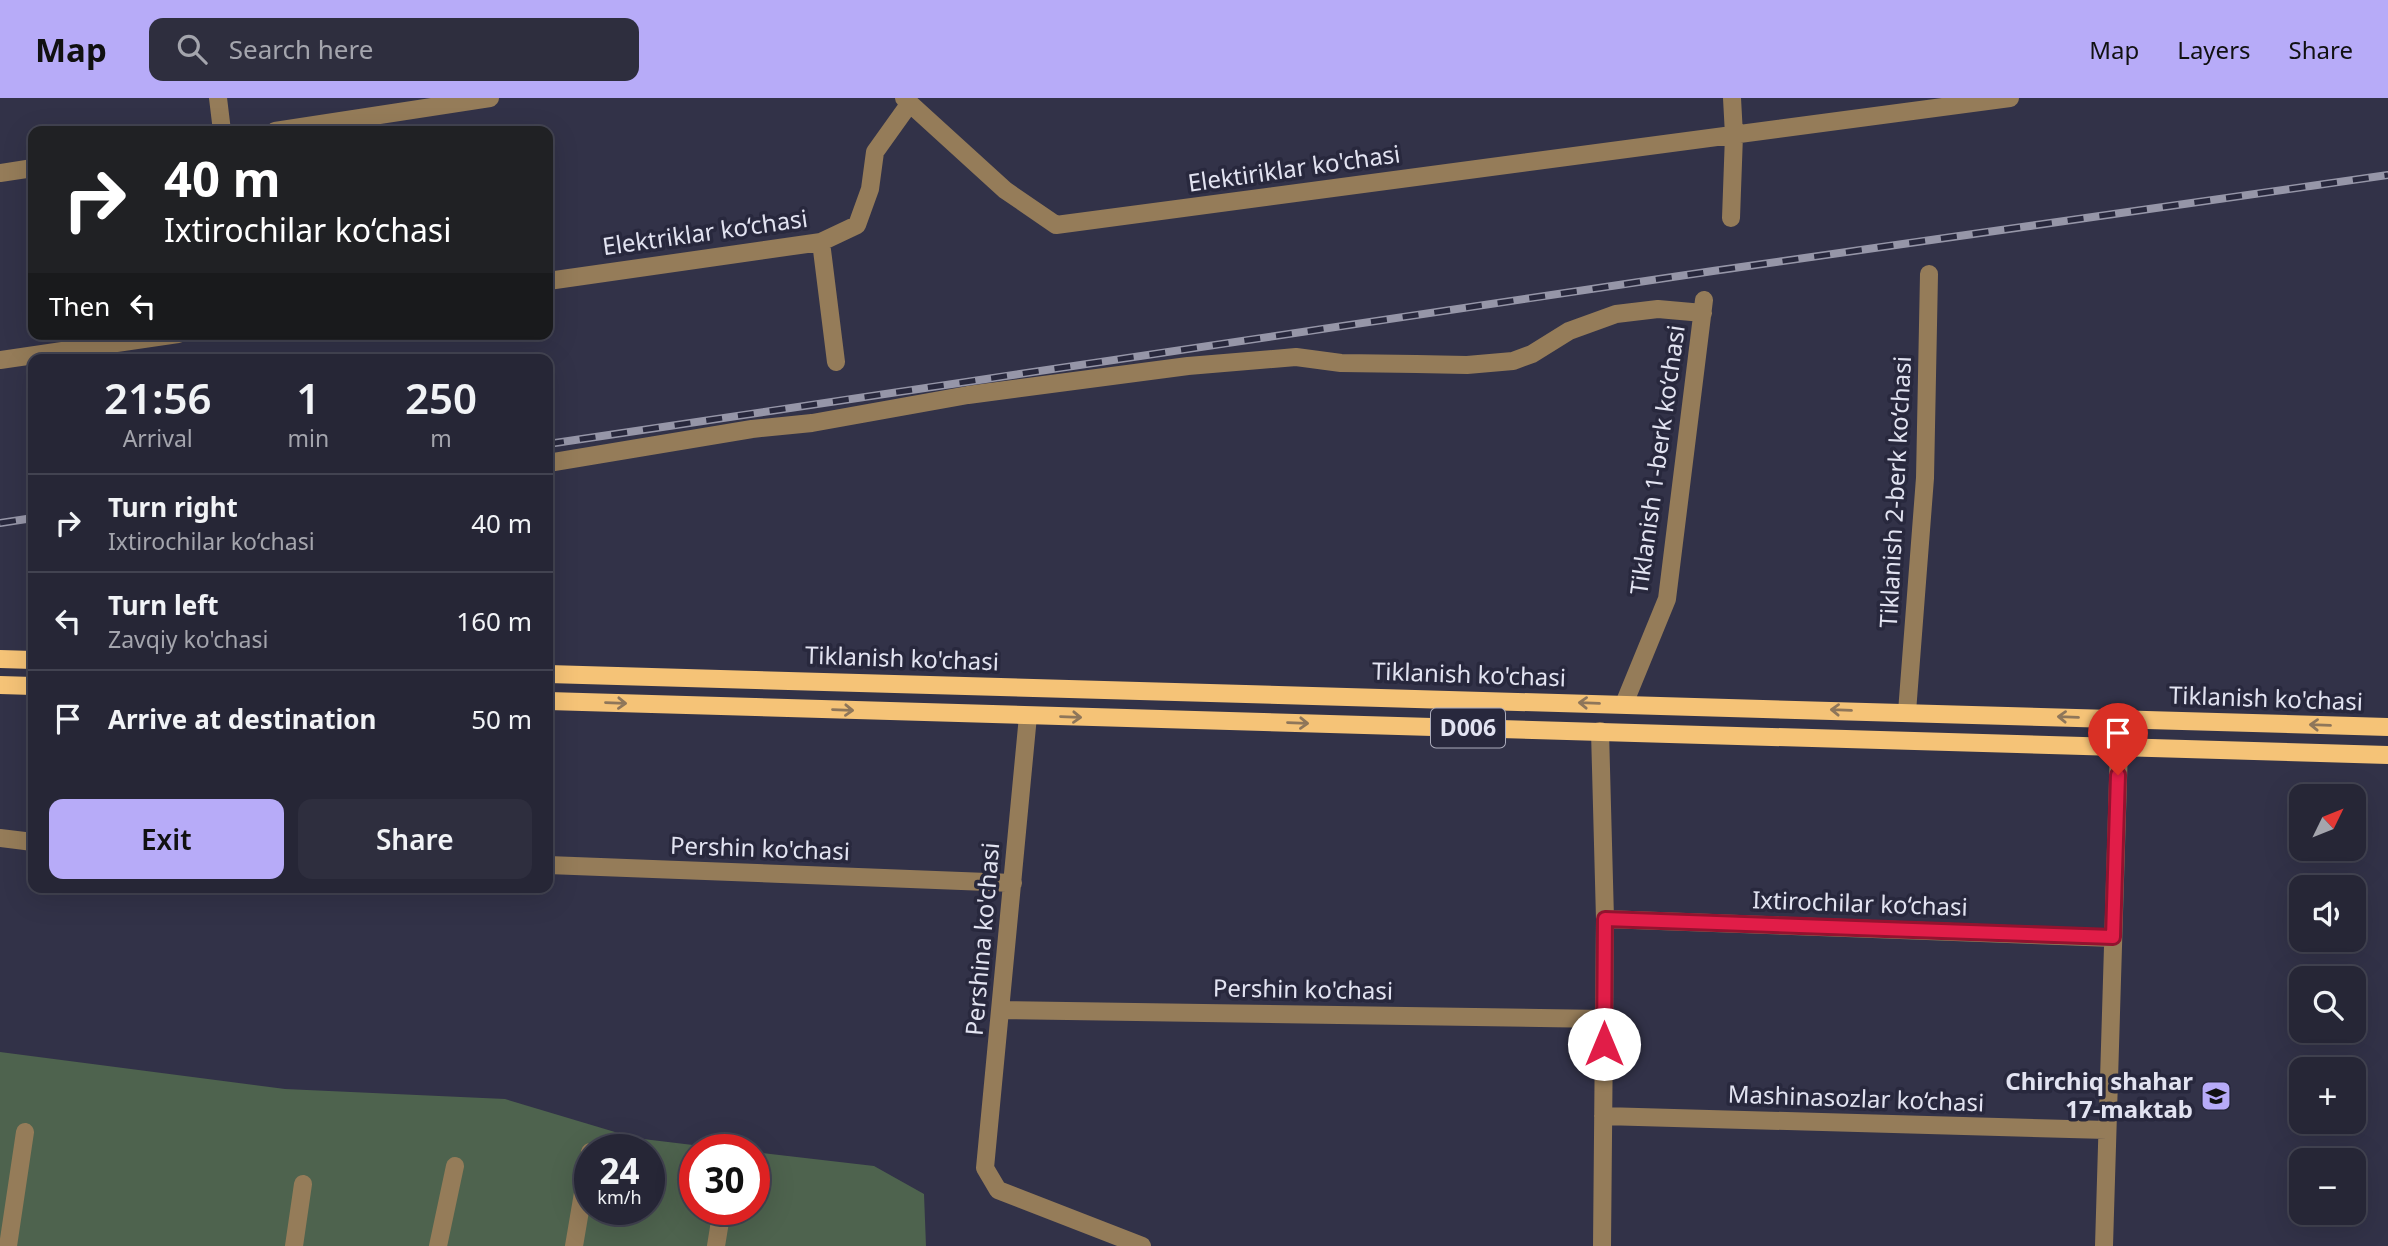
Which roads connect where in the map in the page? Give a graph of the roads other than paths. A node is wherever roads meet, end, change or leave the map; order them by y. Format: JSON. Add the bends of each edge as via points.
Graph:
{"nodes":[{"id":1,"x":218,"y":98,"type":"edge"},
{"id":2,"x":490,"y":98,"type":"edge"},
{"id":3,"x":1732,"y":98,"type":"edge"},
{"id":4,"x":2010,"y":98,"type":"edge"},
{"id":5,"x":907,"y":100,"type":"edge"},
{"id":6,"x":221,"y":126,"type":"edge"},
{"id":7,"x":308,"y":126,"type":"edge"},
{"id":8,"x":1734,"y":135,"type":"junction"},
{"id":9,"x":28,"y":169,"type":"edge"},
{"id":10,"x":0,"y":173,"type":"edge"},
{"id":11,"x":1731,"y":218,"type":"dead end"},
{"id":12,"x":821,"y":242,"type":"junction"},
{"id":13,"x":1929,"y":274,"type":"dead end"},
{"id":14,"x":553,"y":280,"type":"edge"},
{"id":15,"x":137,"y":340,"type":"edge"},
{"id":16,"x":41,"y":354,"type":"edge"},
{"id":17,"x":28,"y":356,"type":"edge"},
{"id":18,"x":0,"y":360,"type":"edge"},
{"id":19,"x":836,"y":362,"type":"dead end"},
{"id":20,"x":553,"y":462,"type":"edge"},
{"id":21,"x":0,"y":659,"type":"edge"},
{"id":22,"x":28,"y":660,"type":"edge"},
{"id":23,"x":553,"y":674,"type":"edge"},
{"id":24,"x":0,"y":685,"type":"edge"},
{"id":25,"x":28,"y":686,"type":"edge"},
{"id":26,"x":553,"y":701,"type":"edge"},
{"id":27,"x":1624,"y":704,"type":"junction"},
{"id":28,"x":1907,"y":712,"type":"junction"},
{"id":29,"x":1028,"y":716,"type":"junction"},
{"id":30,"x":2388,"y":727,"type":"edge"},
{"id":31,"x":1600,"y":731,"type":"junction"},
{"id":32,"x":2119,"y":747,"type":"junction"},
{"id":33,"x":2388,"y":755,"type":"edge"},
{"id":34,"x":0,"y":838,"type":"edge"},
{"id":35,"x":28,"y":841,"type":"edge"},
{"id":36,"x":553,"y":865,"type":"edge"},
{"id":37,"x":1013,"y":883,"type":"junction"},
{"id":38,"x":1605,"y":919,"type":"junction"},
{"id":39,"x":2113,"y":937,"type":"junction"},
{"id":40,"x":1000,"y":1010,"type":"junction"},
{"id":41,"x":1604,"y":1020,"type":"junction"},
{"id":42,"x":1603,"y":1116,"type":"junction"},
{"id":43,"x":2108,"y":1130,"type":"junction"},
{"id":44,"x":25,"y":1132,"type":"dead end"},
{"id":45,"x":455,"y":1166,"type":"dead end"},
{"id":46,"x":303,"y":1184,"type":"dead end"},
{"id":47,"x":578,"y":1225,"type":"edge"},
{"id":48,"x":719,"y":1225,"type":"edge"},
{"id":49,"x":8,"y":1246,"type":"edge"},
{"id":50,"x":294,"y":1246,"type":"edge"},
{"id":51,"x":438,"y":1246,"type":"edge"},
{"id":52,"x":574,"y":1246,"type":"edge"},
{"id":53,"x":716,"y":1246,"type":"edge"},
{"id":54,"x":1142,"y":1246,"type":"edge"},
{"id":55,"x":1602,"y":1246,"type":"edge"},
{"id":56,"x":2104,"y":1246,"type":"edge"}],
"edges":[{"from":1,"to":6,"type":"street"},
{"from":2,"to":7,"type":"street"},
{"from":3,"to":8,"type":"street"},
{"from":4,"to":8,"type":"street","name":"Elektiriklar ko'chasi"},
{"from":5,"to":8,"type":"street","name":"Elektiriklar ko'chasi","via":[[1005,190],[1056,225]]},
{"from":5,"to":12,"type":"street","name":"Elektriklar ko‘chasi","via":[[875,152],[870,189],[857,225]]},
{"from":8,"to":11,"type":"street"},
{"from":9,"to":10,"type":"street"},
{"from":12,"to":14,"type":"street","name":"Elektriklar ko‘chasi"},
{"from":12,"to":19,"type":"street"},
{"from":13,"to":28,"type":"street","name":"Tiklanish 2-berk ko‘chasi","via":[[1925,478]]},
{"from":15,"to":16,"type":"street"},
{"from":17,"to":18,"type":"street"},
{"from":20,"to":27,"type":"street","name":"Tiklanish 1-berk ko‘chasi","via":[[968,395],[1188,366],[1296,357],[1341,363],[1513,361],[1569,331],[1616,314],[1703,307],[1667,599]]},
{"from":21,"to":22,"type":"main road"},
{"from":27,"to":23,"type":"main road","name":"Tiklanish ko'chasi","number":"D006","one_way":true},
{"from":24,"to":25,"type":"main road"},
{"from":26,"to":29,"type":"main road","number":"D006","one_way":true},
{"from":28,"to":27,"type":"main road","name":"Tiklanish ko'chasi","number":"D006","one_way":true},
{"from":27,"to":31,"type":"main road"},
{"from":30,"to":28,"type":"main road","name":"Tiklanish ko'chasi","number":"D006","one_way":true},
{"from":29,"to":31,"type":"main road","number":"D006","one_way":true},
{"from":29,"to":37,"type":"street","name":"Pershina ko'chasi"},
{"from":31,"to":32,"type":"main road","number":"D006"},
{"from":31,"to":38,"type":"street"},
{"from":32,"to":33,"type":"main road","number":"D006"},
{"from":32,"to":39,"type":"street"},
{"from":34,"to":35,"type":"street"},
{"from":36,"to":37,"type":"street","name":"Pershin ko'chasi"},
{"from":37,"to":40,"type":"street","name":"Pershina ko'chasi"},
{"from":38,"to":39,"type":"street","name":"Ixtirochilar ko‘chasi"},
{"from":38,"to":41,"type":"street"},
{"from":39,"to":43,"type":"street"},
{"from":40,"to":41,"type":"street","name":"Pershin ko'chasi"},
{"from":40,"to":54,"type":"street","name":"Pershina ko'chasi","via":[[985,1168],[998,1190]]},
{"from":41,"to":42,"type":"street"},
{"from":42,"to":43,"type":"street","name":"Mashinasozlar ko‘chasi"},
{"from":42,"to":55,"type":"street"},
{"from":43,"to":56,"type":"street"},
{"from":44,"to":49,"type":"street"},
{"from":45,"to":51,"type":"street"},
{"from":46,"to":50,"type":"street"},
{"from":47,"to":52,"type":"street"},
{"from":48,"to":53,"type":"street"}]}
